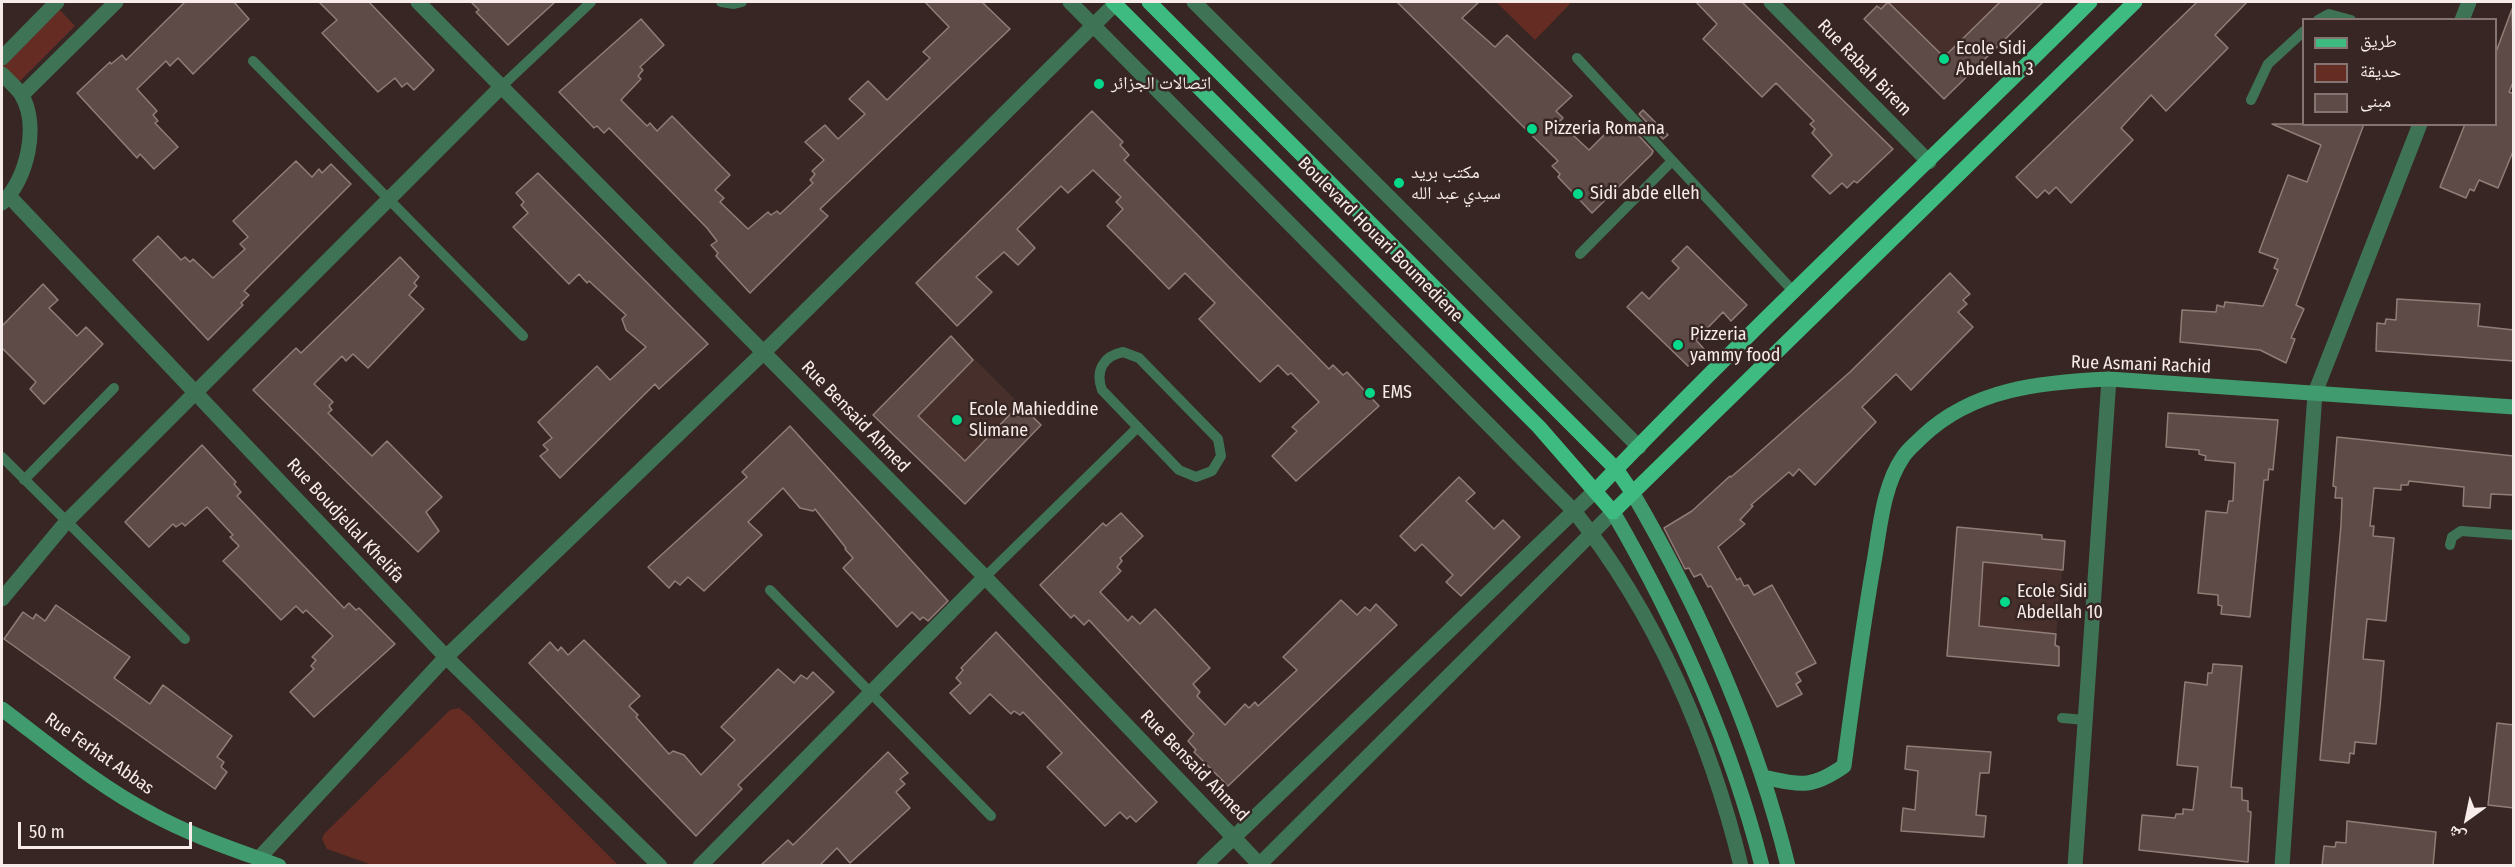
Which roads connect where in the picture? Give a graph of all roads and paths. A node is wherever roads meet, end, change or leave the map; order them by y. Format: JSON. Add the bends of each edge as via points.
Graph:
{"nodes":[{"id":1,"x":57,"y":2,"type":"edge"},
{"id":2,"x":116,"y":2,"type":"edge"},
{"id":3,"x":418,"y":2,"type":"edge"},
{"id":4,"x":591,"y":2,"type":"edge"},
{"id":5,"x":721,"y":2,"type":"edge"},
{"id":6,"x":742,"y":2,"type":"edge"},
{"id":7,"x":1070,"y":2,"type":"edge"},
{"id":8,"x":1115,"y":2,"type":"edge"},
{"id":9,"x":1149,"y":2,"type":"edge"},
{"id":10,"x":1194,"y":2,"type":"edge"},
{"id":11,"x":1771,"y":2,"type":"edge"},
{"id":12,"x":2090,"y":2,"type":"edge"},
{"id":13,"x":2135,"y":2,"type":"edge"},
{"id":14,"x":2469,"y":2,"type":"edge"},
{"id":15,"x":2322,"y":18,"type":"edge"},
{"id":16,"x":2344,"y":18,"type":"edge"},
{"id":17,"x":2463,"y":18,"type":"edge"},
{"id":18,"x":1093,"y":26,"type":"junction"},
{"id":19,"x":2302,"y":33,"type":"edge"},
{"id":20,"x":2,"y":58,"type":"edge"},
{"id":21,"x":1577,"y":58,"type":"dead end"},
{"id":22,"x":253,"y":61,"type":"dead end"},
{"id":23,"x":2,"y":74,"type":"edge"},
{"id":24,"x":503,"y":86,"type":"junction"},
{"id":25,"x":22,"y":95,"type":"junction"},
{"id":26,"x":2251,"y":100,"type":"dead end"},
{"id":27,"x":2419,"y":126,"type":"edge"},
{"id":28,"x":1672,"y":161,"type":"junction"},
{"id":29,"x":1929,"y":162,"type":"junction"},
{"id":30,"x":390,"y":199,"type":"junction"},
{"id":31,"x":5,"y":200,"type":"edge"},
{"id":32,"x":1580,"y":254,"type":"dead end"},
{"id":33,"x":1792,"y":291,"type":"junction"},
{"id":34,"x":524,"y":336,"type":"dead end"},
{"id":35,"x":764,"y":352,"type":"junction"},
{"id":36,"x":2109,"y":379,"type":"junction"},
{"id":37,"x":114,"y":388,"type":"dead end"},
{"id":38,"x":195,"y":392,"type":"junction"},
{"id":39,"x":2315,"y":393,"type":"junction"},
{"id":40,"x":2514,"y":407,"type":"edge"},
{"id":41,"x":1138,"y":427,"type":"junction"},
{"id":42,"x":1639,"y":447,"type":"junction"},
{"id":43,"x":2,"y":457,"type":"edge"},
{"id":44,"x":1616,"y":470,"type":"junction"},
{"id":45,"x":24,"y":480,"type":"junction"},
{"id":46,"x":1596,"y":490,"type":"junction"},
{"id":47,"x":1632,"y":492,"type":"junction"},
{"id":48,"x":1574,"y":512,"type":"junction"},
{"id":49,"x":1613,"y":512,"type":"junction"},
{"id":50,"x":67,"y":521,"type":"junction"},
{"id":51,"x":1592,"y":534,"type":"junction"},
{"id":52,"x":2514,"y":535,"type":"edge"},
{"id":53,"x":2451,"y":545,"type":"dead end"},
{"id":54,"x":985,"y":577,"type":"junction"},
{"id":55,"x":770,"y":590,"type":"dead end"},
{"id":56,"x":2,"y":599,"type":"edge"},
{"id":57,"x":185,"y":639,"type":"dead end"},
{"id":58,"x":446,"y":657,"type":"junction"},
{"id":59,"x":869,"y":691,"type":"junction"},
{"id":60,"x":2,"y":708,"type":"edge"},
{"id":61,"x":2062,"y":718,"type":"dead end"},
{"id":62,"x":2085,"y":720,"type":"junction"},
{"id":63,"x":1763,"y":777,"type":"junction"},
{"id":64,"x":991,"y":816,"type":"dead end"},
{"id":65,"x":1235,"y":836,"type":"junction"},
{"id":66,"x":259,"y":858,"type":"junction"},
{"id":67,"x":1259,"y":865,"type":"edge"},
{"id":68,"x":279,"y":866,"type":"edge"},
{"id":69,"x":660,"y":866,"type":"edge"},
{"id":70,"x":700,"y":866,"type":"edge"},
{"id":71,"x":1204,"y":866,"type":"edge"},
{"id":72,"x":1741,"y":866,"type":"edge"},
{"id":73,"x":1762,"y":866,"type":"edge"},
{"id":74,"x":1788,"y":866,"type":"edge"},
{"id":75,"x":2075,"y":866,"type":"edge"},
{"id":76,"x":2282,"y":866,"type":"edge"}],
"edges":[{"from":1,"to":20,"type":"street"},
{"from":2,"to":25,"type":"street"},
{"from":3,"to":24,"type":"street","name":"Rue Bensaid Ahmed"},
{"from":4,"to":24,"type":"lane"},
{"from":5,"to":6,"type":"lane"},
{"from":7,"to":18,"type":"street"},
{"from":8,"to":18,"type":"street"},
{"from":8,"to":46,"type":"main road","name":"Boulevard Houari Boumediene","via":[[1531,418]]},
{"from":9,"to":44,"type":"main road","name":"Boulevard Houari Boumediene"},
{"from":10,"to":42,"type":"street"},
{"from":11,"to":29,"type":"street","name":"Rue Rabah Birem"},
{"from":12,"to":29,"type":"main road"},
{"from":13,"to":47,"type":"main road"},
{"from":14,"to":17,"type":"street"},
{"from":15,"to":16,"type":"lane","via":[[2329,14]]},
{"from":18,"to":35,"type":"street"},
{"from":18,"to":48,"type":"street"},
{"from":19,"to":26,"type":"lane","via":[[2268,64]]},
{"from":21,"to":28,"type":"lane"},
{"from":22,"to":30,"type":"lane"},
{"from":23,"to":25,"type":"street"},
{"from":24,"to":30,"type":"street"},
{"from":24,"to":35,"type":"street","name":"Rue Bensaid Ahmed"},
{"from":25,"to":31,"type":"street","via":[[30,138],[25,169]]},
{"from":27,"to":39,"type":"street"},
{"from":28,"to":32,"type":"lane"},
{"from":28,"to":33,"type":"lane"},
{"from":29,"to":33,"type":"main road"},
{"from":30,"to":34,"type":"lane"},
{"from":30,"to":38,"type":"street"},
{"from":31,"to":38,"type":"street","name":"Rue Boudjellal Khelifa"},
{"from":33,"to":42,"type":"main road"},
{"from":35,"to":54,"type":"street","name":"Rue Bensaid Ahmed"},
{"from":35,"to":58,"type":"street"},
{"from":36,"to":39,"type":"street","name":"Rue Asmani Rachid"},
{"from":36,"to":62,"type":"street"},
{"from":36,"to":63,"type":"street","name":"Rue Asmani Rachid","via":[[2046,382],[1997,393],[1933,427],[1903,456],[1881,520],[1844,766],[1822,782],[1794,783]]},
{"from":37,"to":45,"type":"lane"},
{"from":38,"to":50,"type":"street"},
{"from":38,"to":58,"type":"street","name":"Rue Boudjellal Khelifa"},
{"from":39,"to":40,"type":"street","name":"Rue Asmani Rachid"},
{"from":39,"to":76,"type":"street"},
{"from":41,"to":41,"type":"lane","via":[[1099,382],[1101,365],[1114,353],[1139,358],[1218,439],[1218,464],[1204,476],[1187,475]]},
{"from":41,"to":54,"type":"lane"},
{"from":42,"to":44,"type":"main road"},
{"from":43,"to":45,"type":"lane"},
{"from":44,"to":46,"type":"main road"},
{"from":44,"to":47,"type":"main road","name":"Boulevard Houari Boumediene"},
{"from":45,"to":50,"type":"lane"},
{"from":46,"to":48,"type":"street"},
{"from":46,"to":49,"type":"main road","name":"Boulevard Houari Boumediene"},
{"from":47,"to":49,"type":"main road"},
{"from":47,"to":63,"type":"street","via":[[1711,640]]},
{"from":48,"to":51,"type":"street"},
{"from":48,"to":65,"type":"street"},
{"from":49,"to":51,"type":"street"},
{"from":49,"to":73,"type":"street","via":[[1696,671],[1738,783]]},
{"from":50,"to":56,"type":"street"},
{"from":50,"to":57,"type":"lane"},
{"from":51,"to":67,"type":"street"},
{"from":51,"to":72,"type":"street","via":[[1661,647],[1693,716],[1721,792]]},
{"from":52,"to":53,"type":"lane","via":[[2461,531],[2452,537]]},
{"from":54,"to":59,"type":"street"},
{"from":54,"to":65,"type":"street","name":"Rue Bensaid Ahmed"},
{"from":55,"to":59,"type":"lane"},
{"from":58,"to":66,"type":"street"},
{"from":58,"to":69,"type":"street","name":"Rue Boudjellal Khelifa"},
{"from":59,"to":64,"type":"lane"},
{"from":59,"to":70,"type":"street"},
{"from":60,"to":66,"type":"street","name":"Rue Ferhat Abbas","via":[[93,777],[150,814]]},
{"from":61,"to":62,"type":"lane"},
{"from":62,"to":75,"type":"street"},
{"from":63,"to":74,"type":"street"},
{"from":65,"to":67,"type":"street","name":"Rue Bensaid Ahmed"},
{"from":65,"to":71,"type":"street"},
{"from":66,"to":68,"type":"street","name":"Rue Ferhat Abbas"}]}
